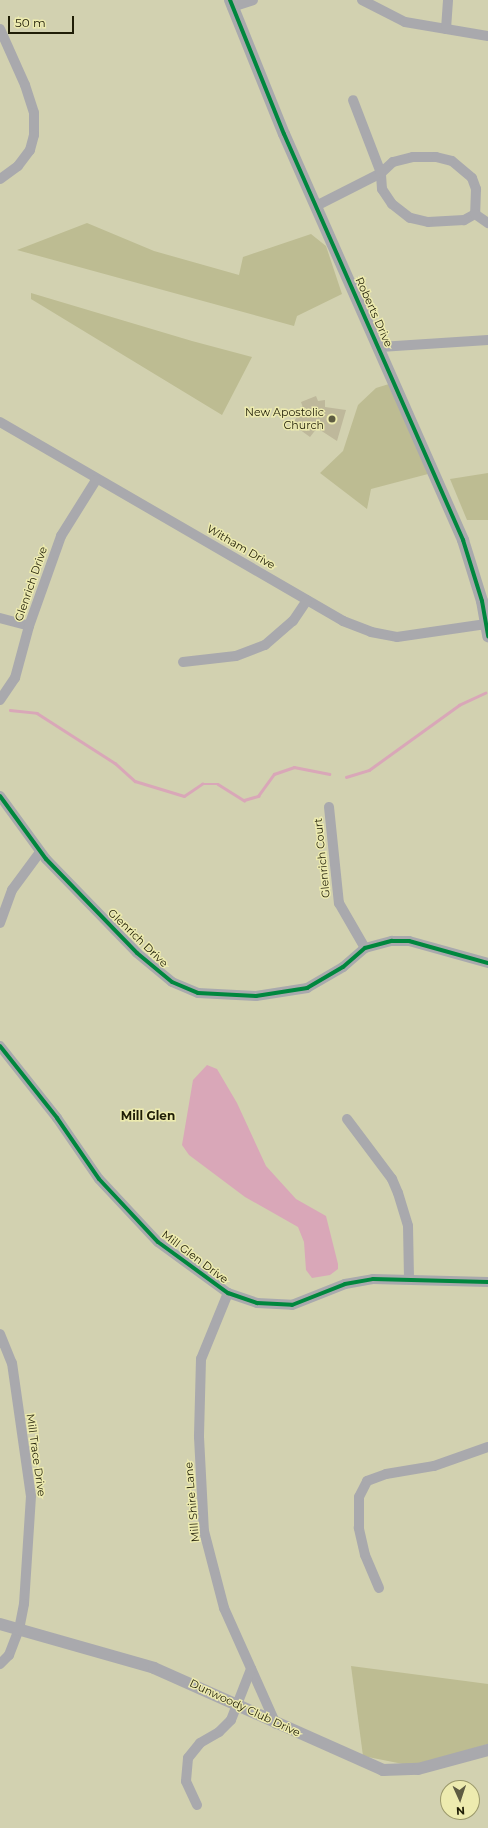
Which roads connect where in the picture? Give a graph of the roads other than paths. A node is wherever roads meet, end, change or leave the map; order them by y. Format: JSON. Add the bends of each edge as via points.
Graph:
{"nodes":[{"id":1,"x":253,"y":0,"type":"edge"},
{"id":2,"x":362,"y":0,"type":"edge"},
{"id":3,"x":448,"y":0,"type":"edge"},
{"id":4,"x":231,"y":3,"type":"edge"},
{"id":5,"x":0,"y":28,"type":"edge"},
{"id":6,"x":446,"y":29,"type":"junction"},
{"id":7,"x":488,"y":36,"type":"edge"},
{"id":8,"x":353,"y":100,"type":"dead end"},
{"id":9,"x":381,"y":173,"type":"junction"},
{"id":10,"x":0,"y":178,"type":"edge"},
{"id":11,"x":316,"y":206,"type":"junction"},
{"id":12,"x":475,"y":214,"type":"junction"},
{"id":13,"x":488,"y":223,"type":"edge"},
{"id":14,"x":488,"y":340,"type":"edge"},
{"id":15,"x":380,"y":347,"type":"junction"},
{"id":16,"x":0,"y":422,"type":"edge"},
{"id":17,"x":96,"y":480,"type":"junction"},
{"id":18,"x":308,"y":600,"type":"junction"},
{"id":19,"x":0,"y":618,"type":"edge"},
{"id":20,"x":29,"y":626,"type":"junction"},
{"id":21,"x":487,"y":630,"type":"edge"},
{"id":22,"x":183,"y":662,"type":"dead end"},
{"id":23,"x":0,"y":700,"type":"edge"},
{"id":24,"x":0,"y":796,"type":"edge"},
{"id":25,"x":329,"y":807,"type":"dead end"},
{"id":26,"x":40,"y":852,"type":"junction"},
{"id":27,"x":0,"y":922,"type":"edge"},
{"id":28,"x":365,"y":948,"type":"junction"},
{"id":29,"x":488,"y":963,"type":"edge"},
{"id":30,"x":0,"y":1046,"type":"edge"},
{"id":31,"x":347,"y":1119,"type":"dead end"},
{"id":32,"x":409,"y":1279,"type":"junction"},
{"id":33,"x":488,"y":1282,"type":"edge"},
{"id":34,"x":228,"y":1293,"type":"junction"},
{"id":35,"x":0,"y":1334,"type":"edge"},
{"id":36,"x":488,"y":1447,"type":"edge"},
{"id":37,"x":379,"y":1588,"type":"dead end"},
{"id":38,"x":0,"y":1624,"type":"edge"},
{"id":39,"x":19,"y":1629,"type":"junction"},
{"id":40,"x":0,"y":1664,"type":"edge"},
{"id":41,"x":251,"y":1669,"type":"junction"},
{"id":42,"x":235,"y":1704,"type":"junction"},
{"id":43,"x":276,"y":1724,"type":"junction"},
{"id":44,"x":488,"y":1750,"type":"edge"},
{"id":45,"x":197,"y":1805,"type":"dead end"}],
"edges":[{"from":1,"to":4,"type":"street"},
{"from":2,"to":6,"type":"street","via":[[405,22]]},
{"from":3,"to":6,"type":"street"},
{"from":4,"to":11,"type":"street","name":"Roberts Drive"},
{"from":5,"to":10,"type":"street","via":[[25,85],[34,114],[34,135],[30,150],[18,166]]},
{"from":6,"to":7,"type":"street"},
{"from":8,"to":9,"type":"street"},
{"from":9,"to":11,"type":"street"},
{"from":9,"to":12,"type":"street","via":[[382,189],[410,218],[443,222],[464,220]]},
{"from":9,"to":12,"type":"street","via":[[393,162],[413,157],[452,161],[472,178],[476,189]]},
{"from":11,"to":15,"type":"street","name":"Roberts Drive"},
{"from":12,"to":13,"type":"street"},
{"from":14,"to":15,"type":"street"},
{"from":15,"to":21,"type":"street","name":"Roberts Drive","via":[[463,540]]},
{"from":16,"to":17,"type":"street","name":"Witham Drive"},
{"from":17,"to":18,"type":"street","name":"Witham Drive"},
{"from":17,"to":20,"type":"street","name":"Glenrich Drive","via":[[61,536]]},
{"from":18,"to":21,"type":"street","name":"Witham Drive","via":[[343,621],[390,636]]},
{"from":18,"to":22,"type":"street","via":[[293,621],[265,645],[236,656]]},
{"from":19,"to":20,"type":"street"},
{"from":20,"to":23,"type":"street","name":"Glenrich Drive","via":[[15,678]]},
{"from":24,"to":26,"type":"street","name":"Glenrich Drive"},
{"from":25,"to":28,"type":"street","name":"Glenrich Court","via":[[339,902]]},
{"from":26,"to":27,"type":"street","via":[[12,890]]},
{"from":26,"to":28,"type":"street","name":"Glenrich Drive","via":[[158,972],[198,993],[256,996],[307,988],[343,967]]},
{"from":28,"to":29,"type":"street","name":"Glenrich Drive","via":[[380,943],[409,941]]},
{"from":30,"to":34,"type":"street","name":"Mill Glen Drive","via":[[57,1118],[99,1179],[158,1242]]},
{"from":31,"to":32,"type":"street","via":[[392,1179],[398,1193],[408,1226]]},
{"from":32,"to":33,"type":"street","name":"Mill Glen Drive"},
{"from":32,"to":34,"type":"street","name":"Mill Glen Drive","via":[[373,1279],[345,1284],[292,1305],[257,1303]]},
{"from":34,"to":41,"type":"street","name":"Mill Shire Lane","via":[[201,1359],[199,1437],[204,1531],[224,1608]]},
{"from":35,"to":39,"type":"street","name":"Mill Trace Drive","via":[[12,1363],[31,1496],[24,1604]]},
{"from":36,"to":37,"type":"street","via":[[434,1466],[386,1474],[367,1481],[359,1496],[359,1528],[365,1555]]},
{"from":38,"to":39,"type":"street","name":"Dunwoody Club Drive"},
{"from":39,"to":40,"type":"street","name":"Mill Trace Drive","via":[[9,1655]]},
{"from":39,"to":42,"type":"street","name":"Dunwoody Club Drive","via":[[154,1668]]},
{"from":41,"to":42,"type":"street"},
{"from":41,"to":43,"type":"street","name":"Mill Shire Lane"},
{"from":42,"to":43,"type":"street","name":"Dunwoody Club Drive"},
{"from":42,"to":45,"type":"street","via":[[226,1727],[200,1743],[188,1758],[186,1781]]},
{"from":43,"to":44,"type":"street","name":"Dunwoody Club Drive","via":[[360,1761],[394,1772],[418,1769]]}]}
